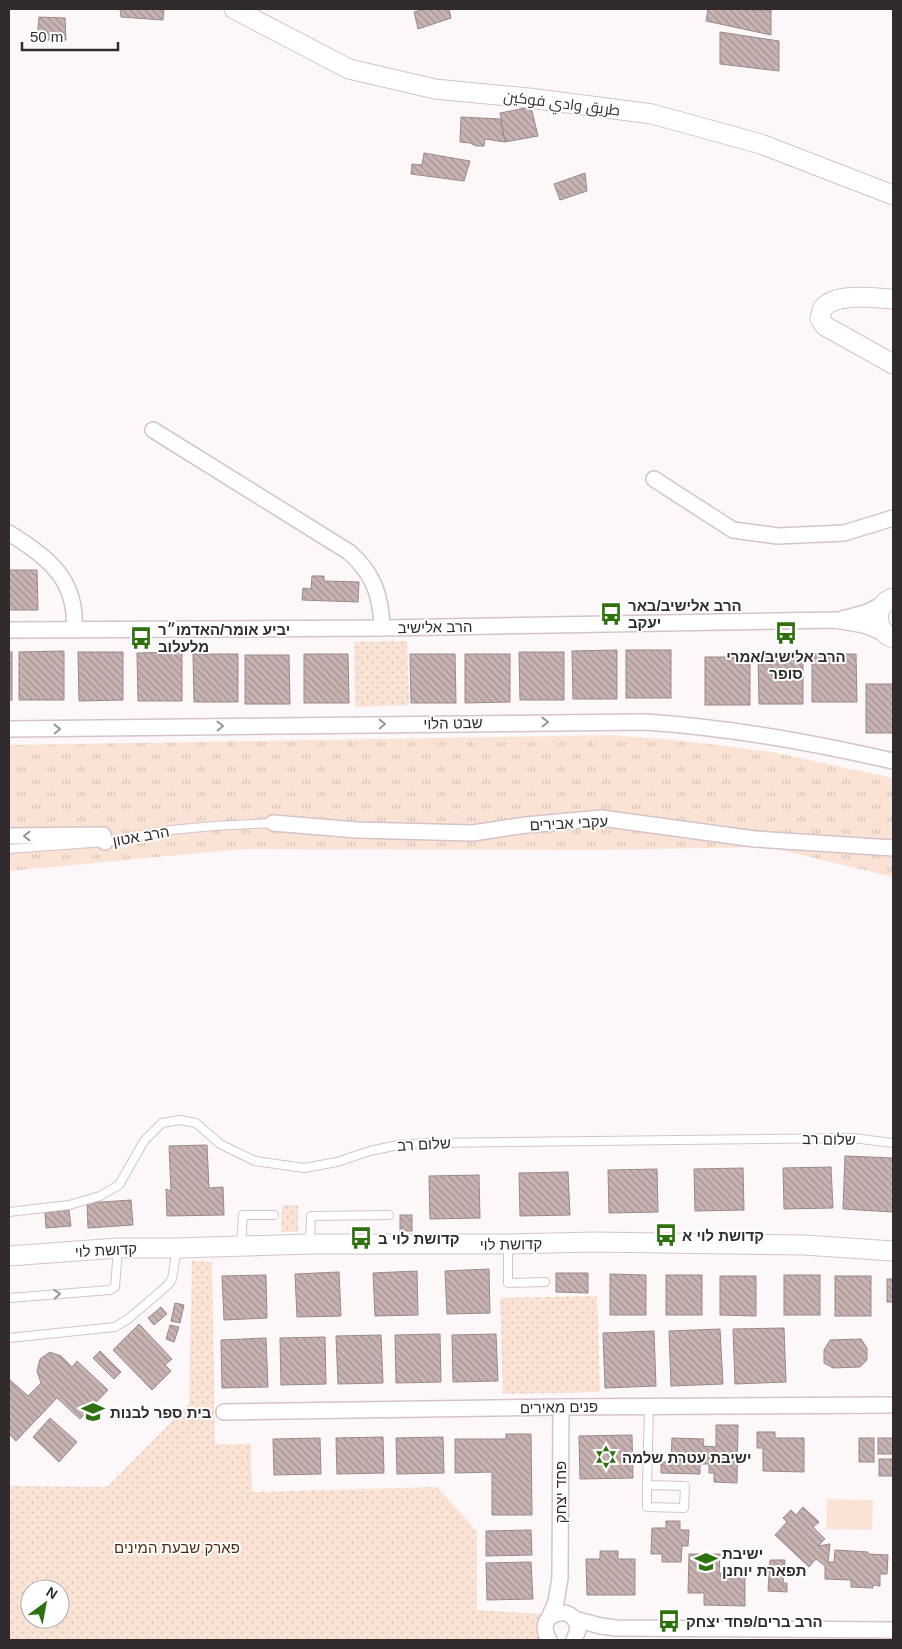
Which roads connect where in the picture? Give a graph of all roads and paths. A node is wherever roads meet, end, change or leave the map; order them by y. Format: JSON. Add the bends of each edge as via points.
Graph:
{"nodes":[{"id":1,"x":234,"y":9,"type":"edge"},
{"id":2,"x":893,"y":195,"type":"edge"},
{"id":3,"x":893,"y":299,"type":"edge"},
{"id":4,"x":893,"y":364,"type":"edge"},
{"id":5,"x":153,"y":430,"type":"dead end"},
{"id":6,"x":654,"y":479,"type":"dead end"},
{"id":7,"x":893,"y":518,"type":"edge"},
{"id":8,"x":9,"y":533,"type":"edge"},
{"id":9,"x":888,"y":601,"type":"edge"},
{"id":10,"x":836,"y":620,"type":"junction"},
{"id":11,"x":382,"y":628,"type":"junction"},
{"id":12,"x":9,"y":630,"type":"edge"},
{"id":13,"x":74,"y":630,"type":"junction"},
{"id":14,"x":890,"y":637,"type":"edge"},
{"id":15,"x":9,"y":729,"type":"edge"},
{"id":16,"x":893,"y":761,"type":"edge"},
{"id":17,"x":273,"y":824,"type":"joint"},
{"id":18,"x":9,"y":836,"type":"edge"},
{"id":19,"x":104,"y":842,"type":"junction"},
{"id":20,"x":893,"y":848,"type":"edge"},
{"id":21,"x":9,"y":849,"type":"edge"},
{"id":22,"x":893,"y":1143,"type":"edge"},
{"id":23,"x":9,"y":1212,"type":"edge"},
{"id":24,"x":274,"y":1215,"type":"dead end"},
{"id":25,"x":389,"y":1215,"type":"dead end"},
{"id":26,"x":310,"y":1244,"type":"junction"},
{"id":27,"x":508,"y":1244,"type":"junction"},
{"id":28,"x":241,"y":1245,"type":"junction"},
{"id":29,"x":118,"y":1248,"type":"junction"},
{"id":30,"x":178,"y":1248,"type":"junction"},
{"id":31,"x":893,"y":1251,"type":"edge"},
{"id":32,"x":9,"y":1256,"type":"edge"},
{"id":33,"x":545,"y":1282,"type":"dead end"},
{"id":34,"x":9,"y":1298,"type":"edge"},
{"id":35,"x":9,"y":1338,"type":"edge"},
{"id":36,"x":893,"y":1405,"type":"edge"},
{"id":37,"x":561,"y":1406,"type":"junction"},
{"id":38,"x":649,"y":1406,"type":"junction"},
{"id":39,"x":224,"y":1412,"type":"dead end"},
{"id":40,"x":647,"y":1485,"type":"junction"},
{"id":41,"x":560,"y":1578,"type":"junction"},
{"id":42,"x":573,"y":1617,"type":"junction"},
{"id":43,"x":549,"y":1618,"type":"junction"},
{"id":44,"x":616,"y":1628,"type":"junction"},
{"id":45,"x":893,"y":1630,"type":"edge"},
{"id":46,"x":549,"y":1640,"type":"edge"},
{"id":47,"x":574,"y":1640,"type":"edge"}],
"edges":[{"from":1,"to":2,"type":"street","name":"طريق وادي فوکين","via":[[349,69],[435,89],[652,114],[761,144]]},
{"from":3,"to":4,"type":"street","via":[[853,297],[833,300],[822,309],[820,319],[825,326]]},
{"from":5,"to":11,"type":"street","via":[[349,552],[368,572],[376,587]]},
{"from":6,"to":7,"type":"street","via":[[733,530],[778,536],[844,533]]},
{"from":8,"to":13,"type":"street","via":[[36,550],[58,571],[71,598]]},
{"from":9,"to":10,"type":"street","via":[[865,613]]},
{"from":9,"to":14,"type":"street","via":[[878,615],[880,627]]},
{"from":10,"to":11,"type":"street","name":"הרב אלישיב"},
{"from":10,"to":14,"type":"street","via":[[864,624]]},
{"from":11,"to":13,"type":"street","name":"הרב אלישיב"},
{"from":12,"to":13,"type":"street","name":"הרב אלישיב"},
{"from":15,"to":16,"type":"street","name":"שבט הלוי","one_way":true,"via":[[646,722],[746,732]]},
{"from":17,"to":19,"type":"lane","name":"הרב אטון","via":[[171,830]]},
{"from":17,"to":20,"type":"street","name":"עקבי אבירים","via":[[473,833],[600,818],[755,840]]},
{"from":19,"to":18,"type":"street","one_way":true,"via":[[103,835]]},
{"from":19,"to":21,"type":"lane","name":"הרב אטון"},
{"from":22,"to":23,"type":"lane","name":"שלום רב","via":[[853,1138],[424,1143],[398,1145],[304,1168],[255,1161],[220,1144],[196,1123],[180,1120],[162,1123],[144,1141],[119,1185],[100,1196],[69,1205]]},
{"from":24,"to":28,"type":"lane","via":[[243,1215]]},
{"from":25,"to":26,"type":"lane","via":[[312,1216]]},
{"from":26,"to":27,"type":"street","name":"קדושת לוי"},
{"from":26,"to":28,"type":"street","name":"קדושת לוי"},
{"from":27,"to":31,"type":"street","name":"קדושת לוי","via":[[804,1245]]},
{"from":27,"to":33,"type":"lane","via":[[508,1283]]},
{"from":28,"to":30,"type":"street","name":"קדושת לוי"},
{"from":29,"to":30,"type":"street","name":"קדושת לוי"},
{"from":29,"to":32,"type":"street","name":"קדושת לוי"},
{"from":34,"to":29,"type":"lane","one_way":true,"via":[[110,1290],[116,1282]]},
{"from":30,"to":35,"type":"lane","via":[[168,1285],[115,1327]]},
{"from":36,"to":38,"type":"street","name":"פנים מאירים"},
{"from":37,"to":38,"type":"street","name":"פנים מאירים"},
{"from":37,"to":39,"type":"street","name":"פנים מאירים"},
{"from":37,"to":41,"type":"street","name":"פחד יצחק"},
{"from":38,"to":40,"type":"lane"},
{"from":40,"to":40,"type":"lane","via":[[685,1486],[684,1508],[647,1507]]},
{"from":41,"to":42,"type":"street","name":"פחד יצחק","via":[[567,1608]]},
{"from":41,"to":43,"type":"street","name":"פחד יצחק","via":[[556,1602]]},
{"from":42,"to":43,"type":"street","via":[[558,1613]]},
{"from":42,"to":44,"type":"street"},
{"from":42,"to":47,"type":"street","name":"פחד יצחק","via":[[578,1630]]},
{"from":43,"to":46,"type":"street","name":"פחד יצחק","via":[[545,1627]]},
{"from":44,"to":45,"type":"street"},
{"from":44,"to":47,"type":"street"}]}
